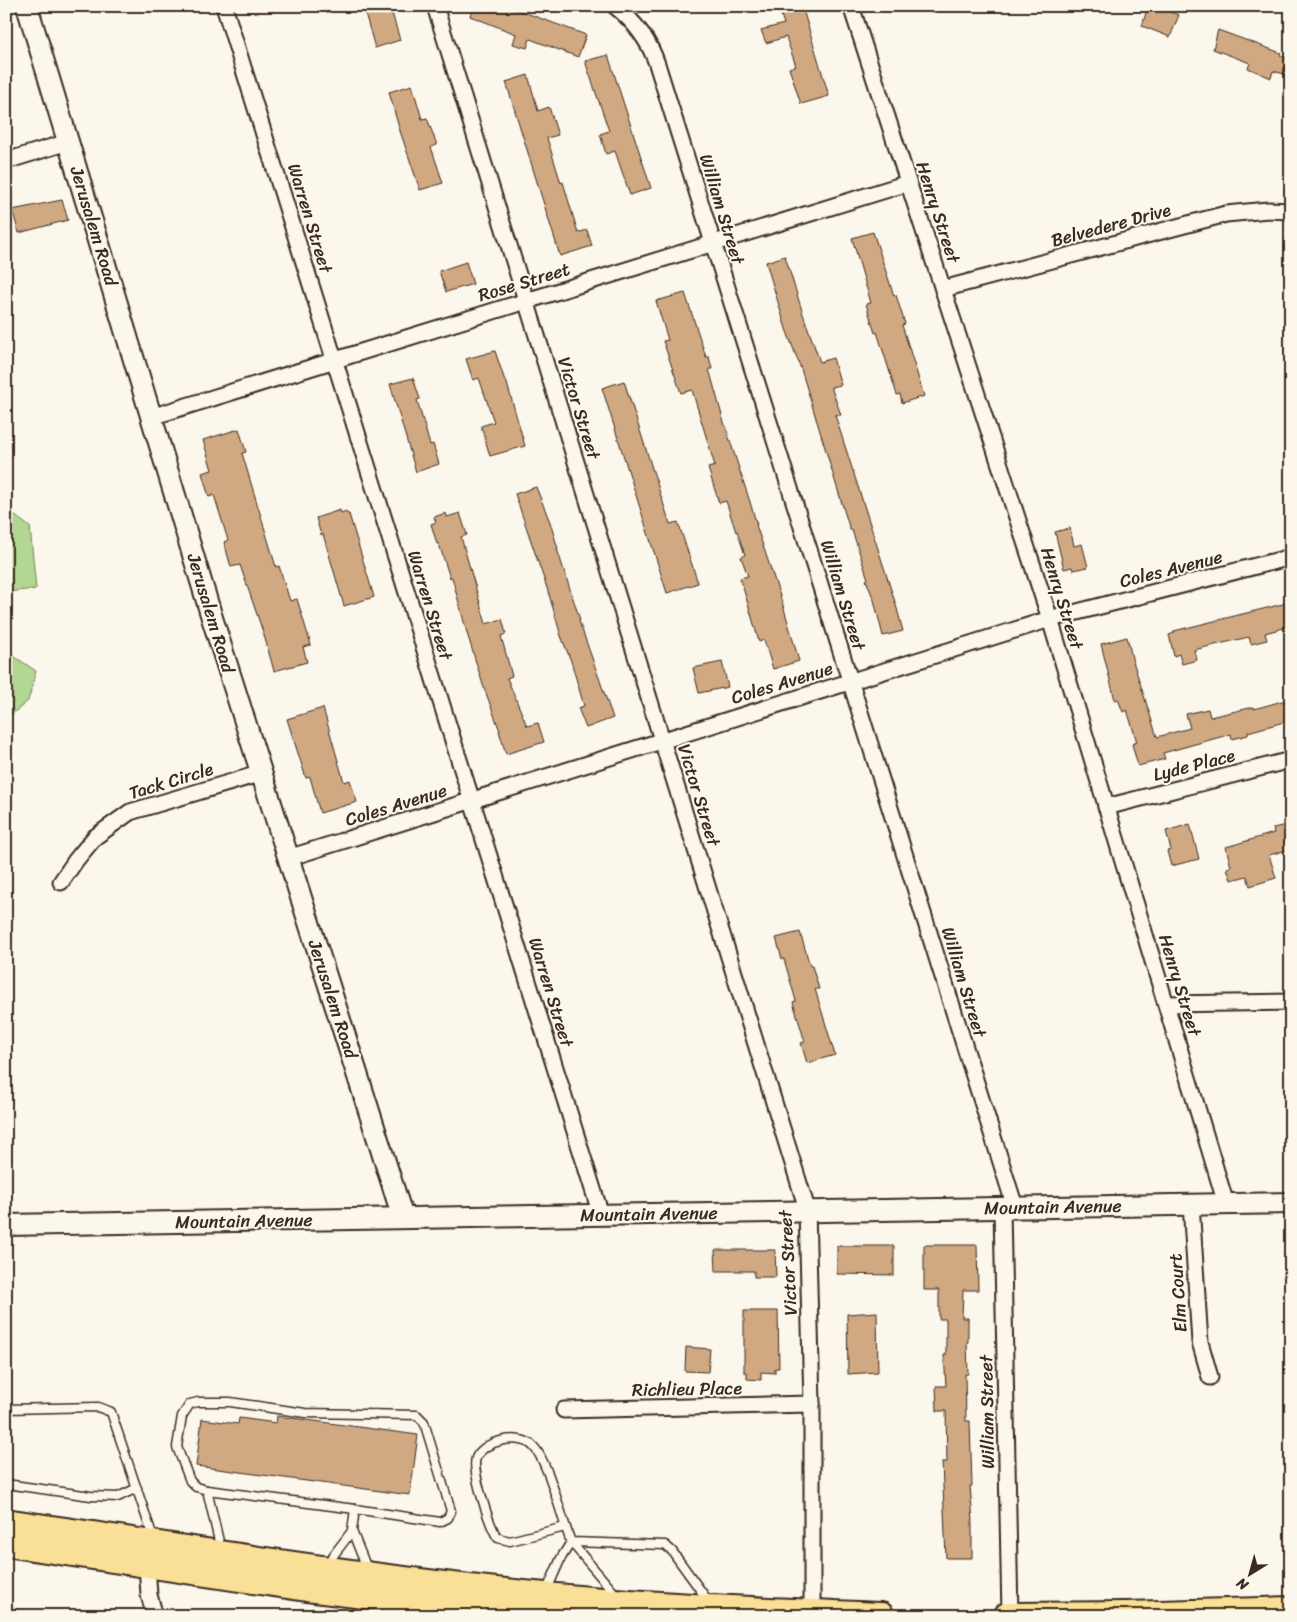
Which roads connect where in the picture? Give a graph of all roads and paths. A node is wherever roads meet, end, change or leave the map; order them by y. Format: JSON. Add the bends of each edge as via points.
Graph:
{"nodes":[{"id":1,"x":27,"y":6,"type":"edge"},
{"id":2,"x":224,"y":6,"type":"edge"},
{"id":3,"x":435,"y":6,"type":"edge"},
{"id":4,"x":615,"y":6,"type":"edge"},
{"id":5,"x":851,"y":6,"type":"edge"},
{"id":6,"x":68,"y":142,"type":"junction"},
{"id":7,"x":6,"y":161,"type":"edge"},
{"id":8,"x":908,"y":182,"type":"junction"},
{"id":9,"x":1291,"y":211,"type":"edge"},
{"id":10,"x":713,"y":243,"type":"junction"},
{"id":11,"x":943,"y":289,"type":"junction"},
{"id":12,"x":526,"y":301,"type":"junction"},
{"id":13,"x":334,"y":360,"type":"junction"},
{"id":14,"x":151,"y":417,"type":"junction"},
{"id":15,"x":1291,"y":557,"type":"edge"},
{"id":16,"x":1050,"y":619,"type":"junction"},
{"id":17,"x":850,"y":682,"type":"junction"},
{"id":18,"x":662,"y":741,"type":"junction"},
{"id":19,"x":1291,"y":760,"type":"edge"},
{"id":20,"x":262,"y":773,"type":"junction"},
{"id":21,"x":472,"y":800,"type":"junction"},
{"id":22,"x":1106,"y":807,"type":"junction"},
{"id":23,"x":288,"y":858,"type":"junction"},
{"id":24,"x":61,"y":882,"type":"dead end"},
{"id":25,"x":1291,"y":1002,"type":"edge"},
{"id":26,"x":1166,"y":1004,"type":"junction"},
{"id":27,"x":1291,"y":1203,"type":"edge"},
{"id":28,"x":1191,"y":1204,"type":"junction"},
{"id":29,"x":1226,"y":1204,"type":"junction"},
{"id":30,"x":1008,"y":1208,"type":"junction"},
{"id":31,"x":807,"y":1211,"type":"junction"},
{"id":32,"x":601,"y":1215,"type":"junction"},
{"id":33,"x":403,"y":1218,"type":"junction"},
{"id":34,"x":6,"y":1225,"type":"edge"},
{"id":35,"x":1210,"y":1377,"type":"dead end"},
{"id":36,"x":812,"y":1404,"type":"junction"},
{"id":37,"x":6,"y":1409,"type":"edge"},
{"id":38,"x":564,"y":1410,"type":"dead end"},
{"id":39,"x":6,"y":1484,"type":"edge"},
{"id":40,"x":137,"y":1488,"type":"junction"},
{"id":41,"x":207,"y":1490,"type":"junction"},
{"id":42,"x":355,"y":1509,"type":"junction"},
{"id":43,"x":6,"y":1522,"type":"edge"},
{"id":44,"x":565,"y":1527,"type":"junction"},
{"id":45,"x":352,"y":1531,"type":"junction"},
{"id":46,"x":571,"y":1542,"type":"junction"},
{"id":47,"x":6,"y":1544,"type":"edge"},
{"id":48,"x":151,"y":1554,"type":"junction"},
{"id":49,"x":222,"y":1555,"type":"junction"},
{"id":50,"x":323,"y":1570,"type":"junction"},
{"id":51,"x":370,"y":1576,"type":"junction"},
{"id":52,"x":624,"y":1603,"type":"junction"},
{"id":53,"x":714,"y":1610,"type":"junction"},
{"id":54,"x":1291,"y":1610,"type":"edge"},
{"id":55,"x":534,"y":1611,"type":"edge"},
{"id":56,"x":812,"y":1613,"type":"junction"},
{"id":57,"x":155,"y":1616,"type":"edge"},
{"id":58,"x":881,"y":1616,"type":"edge"},
{"id":59,"x":1008,"y":1616,"type":"edge"}],
"edges":[{"from":1,"to":6,"type":"street","name":"Jerusalem Road"},
{"from":2,"to":13,"type":"street","name":"Warren Street"},
{"from":3,"to":12,"type":"street","name":"Victor Street"},
{"from":4,"to":10,"type":"street","name":"William Street","via":[[636,25],[654,54]]},
{"from":5,"to":8,"type":"street","name":"Henry Street"},
{"from":6,"to":7,"type":"street"},
{"from":6,"to":14,"type":"street","name":"Jerusalem Road"},
{"from":8,"to":10,"type":"street","name":"Rose Street"},
{"from":8,"to":11,"type":"street","name":"Henry Street"},
{"from":9,"to":11,"type":"street","name":"Belvedere Drive","via":[[1226,214]]},
{"from":10,"to":12,"type":"street","name":"Rose Street"},
{"from":10,"to":17,"type":"street","name":"William Street"},
{"from":11,"to":16,"type":"street","name":"Henry Street"},
{"from":12,"to":13,"type":"street","name":"Rose Street"},
{"from":12,"to":18,"type":"street","name":"Victor Street"},
{"from":13,"to":14,"type":"street","name":"Rose Street"},
{"from":13,"to":21,"type":"street","name":"Warren Street"},
{"from":14,"to":20,"type":"street","name":"Jerusalem Road"},
{"from":15,"to":16,"type":"street","name":"Coles Avenue"},
{"from":16,"to":17,"type":"street","name":"Coles Avenue"},
{"from":16,"to":22,"type":"street","name":"Henry Street"},
{"from":17,"to":18,"type":"street","name":"Coles Avenue"},
{"from":17,"to":30,"type":"street","name":"William Street"},
{"from":18,"to":21,"type":"street","name":"Coles Avenue"},
{"from":18,"to":31,"type":"street","name":"Victor Street"},
{"from":19,"to":22,"type":"street","name":"Lyde Place"},
{"from":20,"to":23,"type":"street","name":"Jerusalem Road"},
{"from":20,"to":24,"type":"street","name":"Tack Circle","via":[[130,812],[95,837]]},
{"from":21,"to":23,"type":"street","name":"Coles Avenue"},
{"from":21,"to":32,"type":"street","name":"Warren Street"},
{"from":22,"to":26,"type":"street","name":"Henry Street"},
{"from":23,"to":33,"type":"street","name":"Jerusalem Road"},
{"from":25,"to":26,"type":"street"},
{"from":26,"to":29,"type":"street","name":"Henry Street"},
{"from":27,"to":29,"type":"street","name":"Mountain Avenue"},
{"from":28,"to":29,"type":"street","name":"Mountain Avenue"},
{"from":28,"to":30,"type":"street","name":"Mountain Avenue"},
{"from":28,"to":35,"type":"street","name":"Elm Court","via":[[1200,1342]]},
{"from":30,"to":31,"type":"street","name":"Mountain Avenue"},
{"from":30,"to":59,"type":"street","name":"William Street"},
{"from":31,"to":32,"type":"street","name":"Mountain Avenue"},
{"from":31,"to":36,"type":"street","name":"Victor Street"},
{"from":32,"to":33,"type":"street","name":"Mountain Avenue"},
{"from":33,"to":34,"type":"street","name":"Mountain Avenue"},
{"from":36,"to":38,"type":"street","name":"Richlieu Place"},
{"from":36,"to":56,"type":"street","name":"Victor Street"},
{"from":37,"to":40,"type":"lane","via":[[98,1407],[111,1412]]},
{"from":39,"to":40,"type":"lane","via":[[118,1497]]},
{"from":40,"to":48,"type":"lane"},
{"from":41,"to":42,"type":"lane"},
{"from":41,"to":42,"type":"lane","via":[[190,1481],[177,1447],[182,1416],[190,1404],[230,1402],[305,1413],[420,1416],[451,1507],[448,1518],[440,1522]]},
{"from":41,"to":49,"type":"lane"},
{"from":42,"to":45,"type":"lane"},
{"from":43,"to":48,"type":"highway"},
{"from":44,"to":44,"type":"lane","via":[[542,1460],[533,1445],[517,1439],[500,1440],[476,1457],[474,1468],[498,1538],[510,1541]]},
{"from":44,"to":46,"type":"lane"},
{"from":45,"to":50,"type":"lane"},
{"from":45,"to":51,"type":"lane"},
{"from":46,"to":52,"type":"lane"},
{"from":46,"to":53,"type":"lane","via":[[665,1545]]},
{"from":46,"to":55,"type":"lane"},
{"from":47,"to":48,"type":"highway"},
{"from":48,"to":49,"type":"highway"},
{"from":48,"to":55,"type":"highway","via":[[316,1590]]},
{"from":48,"to":57,"type":"street","via":[[149,1595]]},
{"from":49,"to":50,"type":"highway"},
{"from":50,"to":51,"type":"highway"},
{"from":51,"to":55,"type":"highway"},
{"from":52,"to":53,"type":"highway"},
{"from":52,"to":55,"type":"highway"},
{"from":53,"to":56,"type":"highway"},
{"from":54,"to":59,"type":"highway"},
{"from":56,"to":58,"type":"highway"}]}
